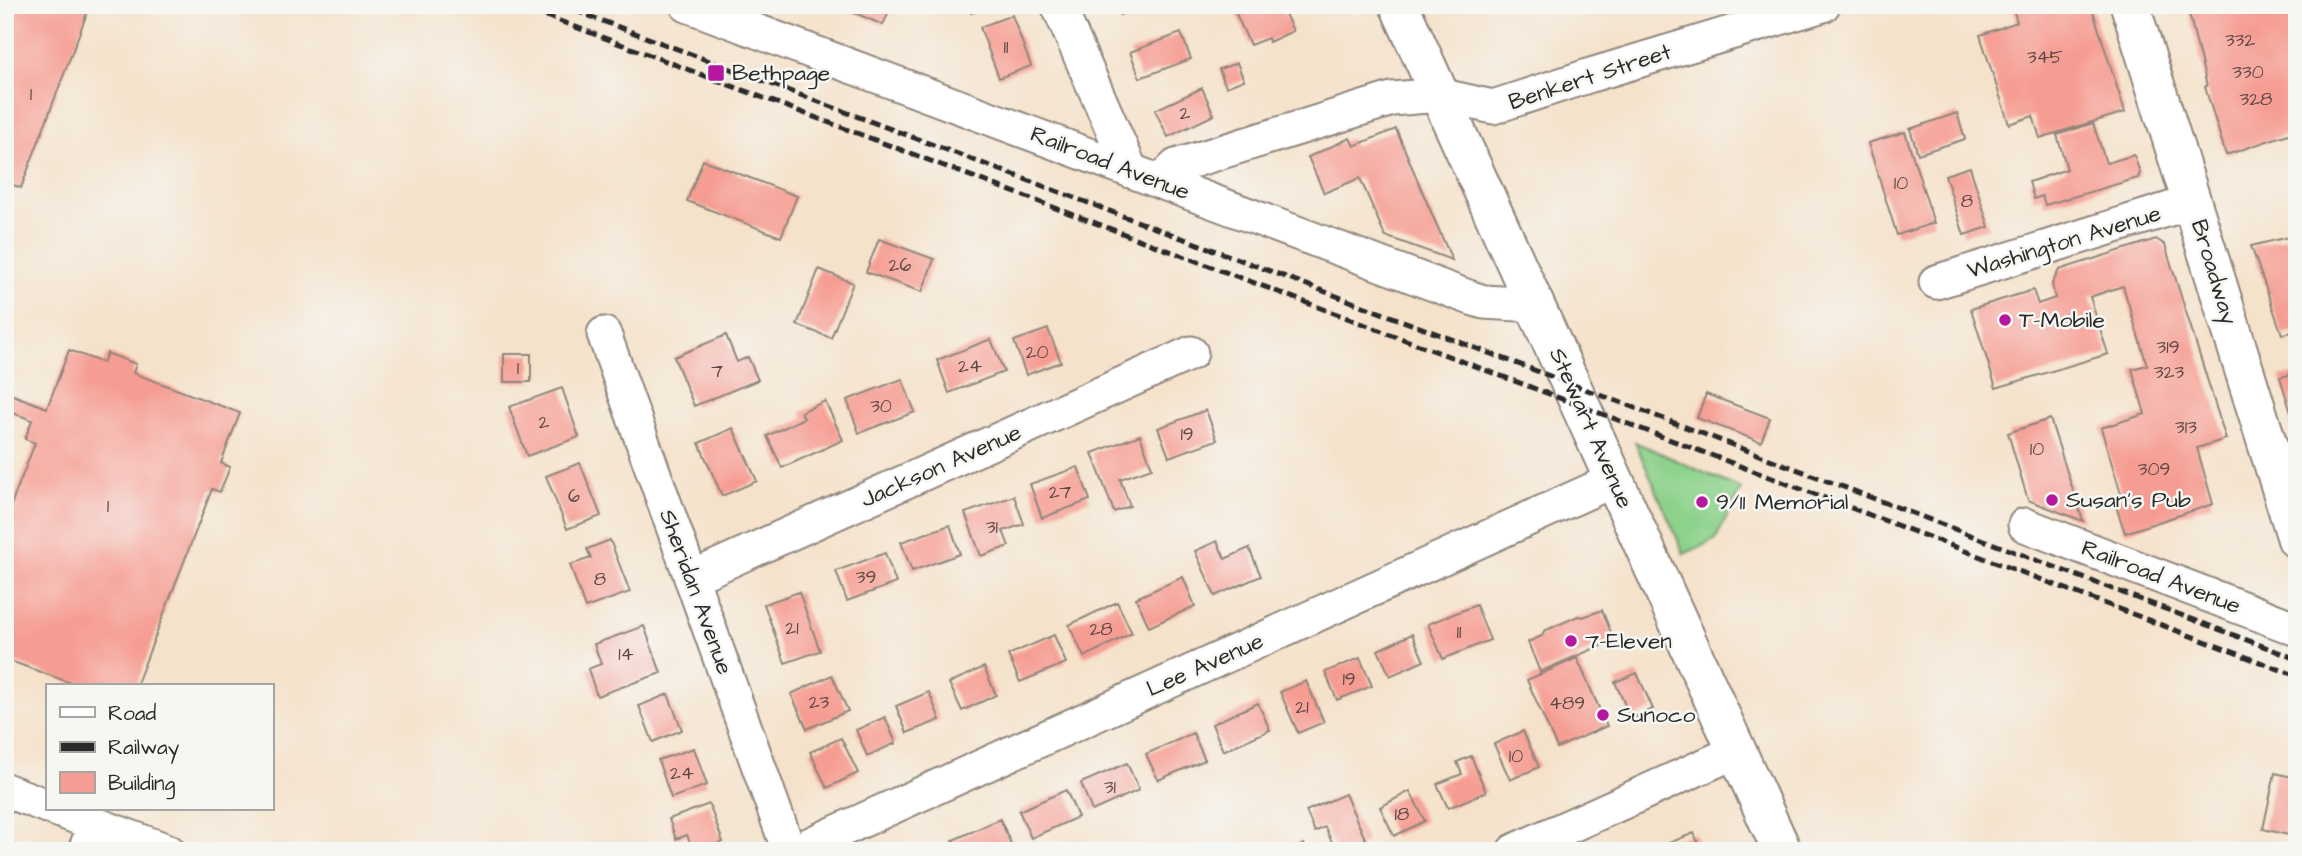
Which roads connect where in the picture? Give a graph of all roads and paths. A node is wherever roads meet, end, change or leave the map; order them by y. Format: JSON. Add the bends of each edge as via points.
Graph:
{"nodes":[{"id":1,"x":687,"y":5,"type":"edge"},
{"id":2,"x":1058,"y":5,"type":"edge"},
{"id":3,"x":1399,"y":5,"type":"edge"},
{"id":4,"x":1823,"y":5,"type":"edge"},
{"id":5,"x":2130,"y":5,"type":"edge"},
{"id":6,"x":760,"y":20,"type":"edge"},
{"id":7,"x":1439,"y":95,"type":"junction"},
{"id":8,"x":1146,"y":176,"type":"junction"},
{"id":9,"x":2192,"y":202,"type":"junction"},
{"id":10,"x":1936,"y":282,"type":"dead end"},
{"id":11,"x":1536,"y":305,"type":"junction"},
{"id":12,"x":604,"y":334,"type":"dead end"},
{"id":13,"x":1191,"y":353,"type":"dead end"},
{"id":14,"x":1614,"y":480,"type":"junction"},
{"id":15,"x":2293,"y":516,"type":"edge"},
{"id":16,"x":2025,"y":526,"type":"dead end"},
{"id":17,"x":691,"y":578,"type":"junction"},
{"id":18,"x":2297,"y":629,"type":"edge"},
{"id":19,"x":1737,"y":751,"type":"junction"},
{"id":20,"x":5,"y":790,"type":"edge"},
{"id":21,"x":46,"y":806,"type":"edge"},
{"id":22,"x":56,"y":810,"type":"edge"},
{"id":23,"x":90,"y":837,"type":"edge"},
{"id":24,"x":168,"y":851,"type":"edge"},
{"id":25,"x":789,"y":851,"type":"edge"},
{"id":26,"x":796,"y":851,"type":"edge"},
{"id":27,"x":1514,"y":851,"type":"edge"},
{"id":28,"x":1782,"y":851,"type":"edge"}],
"edges":[{"from":1,"to":6,"type":"street","name":"Railroad Avenue"},
{"from":2,"to":8,"type":"street"},
{"from":3,"to":7,"type":"main road","name":"Stewart Avenue"},
{"from":4,"to":7,"type":"street","name":"Benkert Street","via":[[1493,107]]},
{"from":5,"to":9,"type":"main road","name":"Broadway"},
{"from":6,"to":8,"type":"street","name":"Railroad Avenue"},
{"from":7,"to":8,"type":"street","name":"Benkert Street","via":[[1392,99]]},
{"from":7,"to":11,"type":"main road","name":"Stewart Avenue"},
{"from":8,"to":11,"type":"street","name":"Railroad Avenue","via":[[1471,298]]},
{"from":9,"to":10,"type":"street","name":"Washington Avenue"},
{"from":9,"to":15,"type":"main road","name":"Broadway"},
{"from":11,"to":14,"type":"main road","name":"Stewart Avenue"},
{"from":12,"to":17,"type":"street","name":"Sheridan Avenue"},
{"from":13,"to":17,"type":"street","name":"Jackson Avenue"},
{"from":14,"to":19,"type":"main road","name":"Stewart Avenue"},
{"from":14,"to":26,"type":"street","name":"Lee Avenue"},
{"from":16,"to":18,"type":"street","name":"Railroad Avenue"},
{"from":17,"to":25,"type":"street","name":"Sheridan Avenue"},
{"from":19,"to":27,"type":"street"},
{"from":19,"to":28,"type":"main road","name":"Stewart Avenue"},
{"from":20,"to":21,"type":"street"},
{"from":22,"to":23,"type":"street"},
{"from":23,"to":24,"type":"street"}]}
